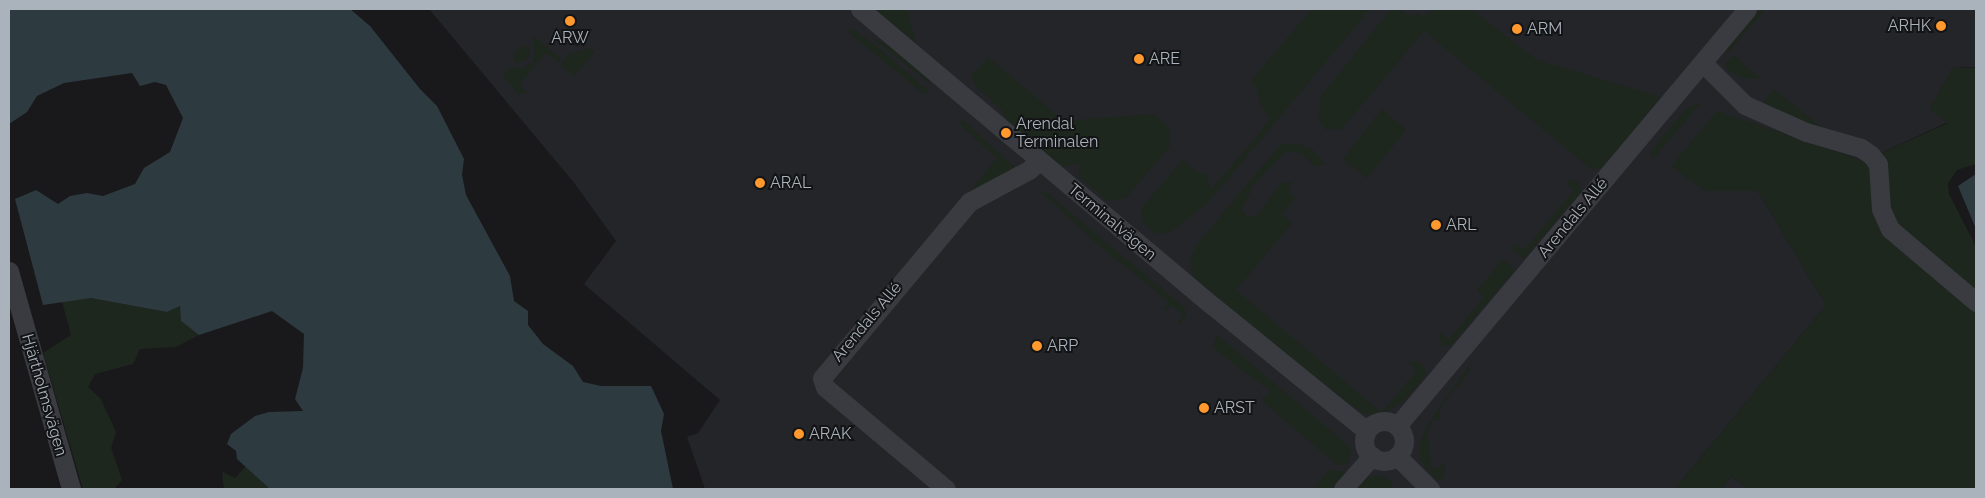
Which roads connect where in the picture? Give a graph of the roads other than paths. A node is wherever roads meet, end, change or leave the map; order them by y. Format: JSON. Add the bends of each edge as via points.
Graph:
{"nodes":[{"id":1,"x":860,"y":9,"type":"edge"},
{"id":2,"x":1747,"y":9,"type":"edge"},
{"id":3,"x":1703,"y":63,"type":"junction"},
{"id":4,"x":1039,"y":161,"type":"junction"},
{"id":5,"x":9,"y":271,"type":"edge"},
{"id":6,"x":1976,"y":302,"type":"edge"},
{"id":7,"x":1397,"y":426,"type":"junction"},
{"id":8,"x":1367,"y":431,"type":"junction"},
{"id":9,"x":1372,"y":456,"type":"junction"},
{"id":10,"x":1397,"y":456,"type":"junction"},
{"id":11,"x":71,"y":489,"type":"edge"},
{"id":12,"x":946,"y":489,"type":"edge"},
{"id":13,"x":1343,"y":489,"type":"edge"},
{"id":14,"x":1430,"y":489,"type":"edge"}],
"edges":[{"from":1,"to":4,"type":"street","name":"Terminalvägen"},
{"from":2,"to":3,"type":"street","name":"Arendals Allé"},
{"from":3,"to":6,"type":"street","via":[[1745,105],[1806,132],[1861,148],[1871,155],[1878,164],[1881,209],[1890,229]]},
{"from":3,"to":7,"type":"street","name":"Arendals Allé"},
{"from":4,"to":8,"type":"street","name":"Terminalvägen"},
{"from":4,"to":12,"type":"street","name":"Arendals Allé","via":[[1029,170],[969,202],[822,378],[825,387]]},
{"from":5,"to":11,"type":"street","name":"Hjärtholmsvägen"},
{"from":7,"to":8,"type":"street","via":[[1381,422]]},
{"from":7,"to":10,"type":"street","via":[[1404,441]]},
{"from":8,"to":9,"type":"street","via":[[1365,445]]},
{"from":9,"to":10,"type":"street","via":[[1383,461]]},
{"from":9,"to":13,"type":"street"},
{"from":10,"to":14,"type":"street"}]}
